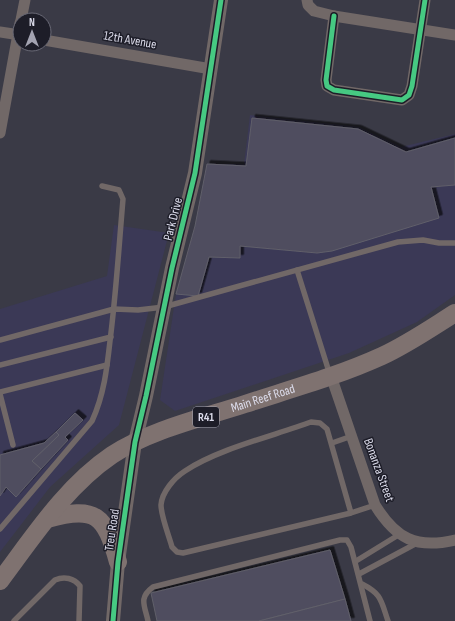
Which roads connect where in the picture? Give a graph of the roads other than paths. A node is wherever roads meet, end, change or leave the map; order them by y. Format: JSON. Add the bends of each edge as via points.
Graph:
{"nodes":[{"id":1,"x":24,"y":0,"type":"edge"},
{"id":2,"x":221,"y":0,"type":"edge"},
{"id":3,"x":307,"y":0,"type":"edge"},
{"id":4,"x":425,"y":0,"type":"edge"},
{"id":5,"x":22,"y":12,"type":"edge"},
{"id":6,"x":334,"y":16,"type":"junction"},
{"id":7,"x":420,"y":29,"type":"junction"},
{"id":8,"x":0,"y":32,"type":"edge"},
{"id":9,"x":12,"y":34,"type":"edge"},
{"id":10,"x":455,"y":35,"type":"edge"},
{"id":11,"x":52,"y":41,"type":"edge"},
{"id":12,"x":16,"y":52,"type":"edge"},
{"id":13,"x":211,"y":69,"type":"junction"},
{"id":14,"x":0,"y":133,"type":"edge"},
{"id":15,"x":102,"y":186,"type":"dead end"},
{"id":16,"x":455,"y":243,"type":"edge"},
{"id":17,"x":297,"y":270,"type":"junction"},
{"id":18,"x":164,"y":307,"type":"junction"},
{"id":19,"x":114,"y":309,"type":"junction"},
{"id":20,"x":455,"y":313,"type":"edge"},
{"id":21,"x":111,"y":337,"type":"junction"},
{"id":22,"x":0,"y":340,"type":"edge"},
{"id":23,"x":107,"y":365,"type":"junction"},
{"id":24,"x":0,"y":366,"type":"edge"},
{"id":25,"x":331,"y":376,"type":"junction"},
{"id":26,"x":0,"y":393,"type":"edge"},
{"id":27,"x":352,"y":436,"type":"junction"},
{"id":28,"x":135,"y":442,"type":"junction"},
{"id":29,"x":332,"y":443,"type":"junction"},
{"id":30,"x":13,"y":445,"type":"dead end"},
{"id":31,"x":375,"y":505,"type":"junction"},
{"id":32,"x":351,"y":513,"type":"junction"},
{"id":33,"x":47,"y":519,"type":"junction"},
{"id":34,"x":0,"y":529,"type":"edge"},
{"id":35,"x":400,"y":534,"type":"junction"},
{"id":36,"x":455,"y":540,"type":"edge"},
{"id":37,"x":418,"y":543,"type":"junction"},
{"id":38,"x":356,"y":561,"type":"junction"},
{"id":39,"x":118,"y":562,"type":"junction"},
{"id":40,"x":359,"y":574,"type":"junction"},
{"id":41,"x":0,"y":581,"type":"edge"},
{"id":42,"x":362,"y":584,"type":"junction"},
{"id":43,"x":14,"y":621,"type":"edge"},
{"id":44,"x":79,"y":621,"type":"edge"},
{"id":45,"x":113,"y":621,"type":"edge"},
{"id":46,"x":148,"y":621,"type":"edge"},
{"id":47,"x":370,"y":621,"type":"edge"},
{"id":48,"x":388,"y":621,"type":"edge"}],
"edges":[{"from":1,"to":5,"type":"street"},
{"from":2,"to":13,"type":"street","name":"Park Drive"},
{"from":3,"to":6,"type":"street","via":[[314,11]]},
{"from":4,"to":7,"type":"street"},
{"from":6,"to":7,"type":"street"},
{"from":6,"to":7,"type":"street","via":[[327,86],[334,90],[361,95],[406,99],[412,86]]},
{"from":7,"to":10,"type":"street"},
{"from":8,"to":9,"type":"street"},
{"from":11,"to":13,"type":"street","name":"12th Avenue"},
{"from":12,"to":14,"type":"street"},
{"from":13,"to":18,"type":"street","name":"Park Drive","via":[[195,174]]},
{"from":15,"to":19,"type":"lane","via":[[119,190],[123,199]]},
{"from":16,"to":17,"type":"lane","via":[[411,240]]},
{"from":17,"to":18,"type":"lane"},
{"from":17,"to":25,"type":"lane"},
{"from":18,"to":19,"type":"lane"},
{"from":18,"to":28,"type":"street","name":"Park Drive"},
{"from":19,"to":21,"type":"lane"},
{"from":19,"to":22,"type":"lane"},
{"from":20,"to":25,"type":"main road","name":"Main Reef Road","number":"R41","via":[[383,355]]},
{"from":21,"to":23,"type":"lane"},
{"from":21,"to":24,"type":"lane"},
{"from":23,"to":26,"type":"lane"},
{"from":23,"to":34,"type":"lane","via":[[102,395],[92,421]]},
{"from":25,"to":27,"type":"street","name":"Bonanza Street"},
{"from":25,"to":28,"type":"main road","name":"Main Reef Road","number":"R41"},
{"from":26,"to":30,"type":"lane"},
{"from":27,"to":29,"type":"lane"},
{"from":27,"to":31,"type":"street","name":"Bonanza Street"},
{"from":28,"to":33,"type":"main road","name":"Main Reef Road","number":"R41","via":[[94,469]]},
{"from":28,"to":39,"type":"street","name":"Treu Road"},
{"from":29,"to":32,"type":"lane"},
{"from":29,"to":32,"type":"lane","via":[[327,429],[320,423],[311,422],[221,454],[184,472],[168,488],[161,506],[172,547],[183,553]]},
{"from":31,"to":32,"type":"lane"},
{"from":31,"to":35,"type":"street","name":"Bonanza Street","via":[[385,522]]},
{"from":33,"to":39,"type":"main road","via":[[73,512],[93,516],[106,527],[111,536]]},
{"from":33,"to":41,"type":"main road","name":"Main Reef Road","number":"R41"},
{"from":35,"to":37,"type":"street","name":"Bonanza Street"},
{"from":35,"to":38,"type":"lane"},
{"from":36,"to":37,"type":"street","name":"Bonanza Street"},
{"from":37,"to":40,"type":"lane"},
{"from":38,"to":40,"type":"lane"},
{"from":38,"to":46,"type":"lane","via":[[347,540],[340,540],[153,587],[145,593],[143,601]]},
{"from":39,"to":45,"type":"street","name":"Treu Road"},
{"from":40,"to":42,"type":"lane"},
{"from":42,"to":47,"type":"lane"},
{"from":42,"to":48,"type":"lane","via":[[375,591]]},
{"from":43,"to":44,"type":"lane","via":[[60,578],[77,582],[80,586]]}]}
